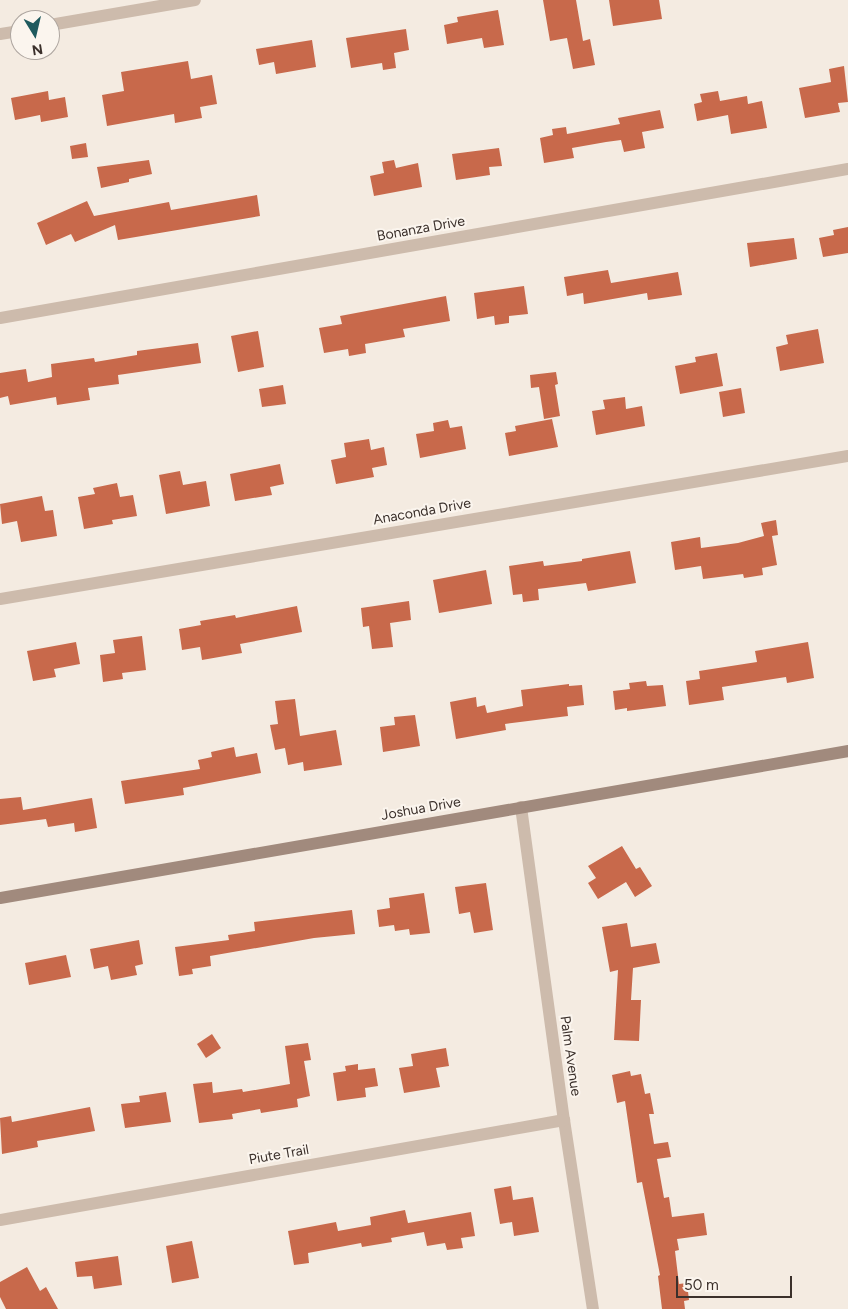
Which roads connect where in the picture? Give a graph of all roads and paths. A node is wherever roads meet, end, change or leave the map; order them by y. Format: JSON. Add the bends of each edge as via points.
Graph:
{"nodes":[{"id":1,"x":195,"y":0,"type":"edge"},
{"id":2,"x":60,"y":23,"type":"edge"},
{"id":3,"x":848,"y":169,"type":"edge"},
{"id":4,"x":0,"y":318,"type":"edge"},
{"id":5,"x":848,"y":456,"type":"edge"},
{"id":6,"x":0,"y":599,"type":"edge"},
{"id":7,"x":848,"y":750,"type":"edge"},
{"id":8,"x":521,"y":807,"type":"junction"},
{"id":9,"x":0,"y":898,"type":"edge"},
{"id":10,"x":564,"y":1120,"type":"junction"},
{"id":11,"x":0,"y":1220,"type":"edge"},
{"id":12,"x":593,"y":1309,"type":"edge"}],
"edges":[{"from":1,"to":2,"type":"street"},
{"from":3,"to":4,"type":"street","name":"Bonanza Drive"},
{"from":5,"to":6,"type":"street","name":"Anaconda Drive"},
{"from":7,"to":8,"type":"street","name":"Joshua Drive"},
{"from":8,"to":9,"type":"street","name":"Joshua Drive"},
{"from":8,"to":10,"type":"street","name":"Palm Avenue"},
{"from":10,"to":11,"type":"street","name":"Piute Trail"},
{"from":10,"to":12,"type":"street","name":"Palm Avenue"}]}
